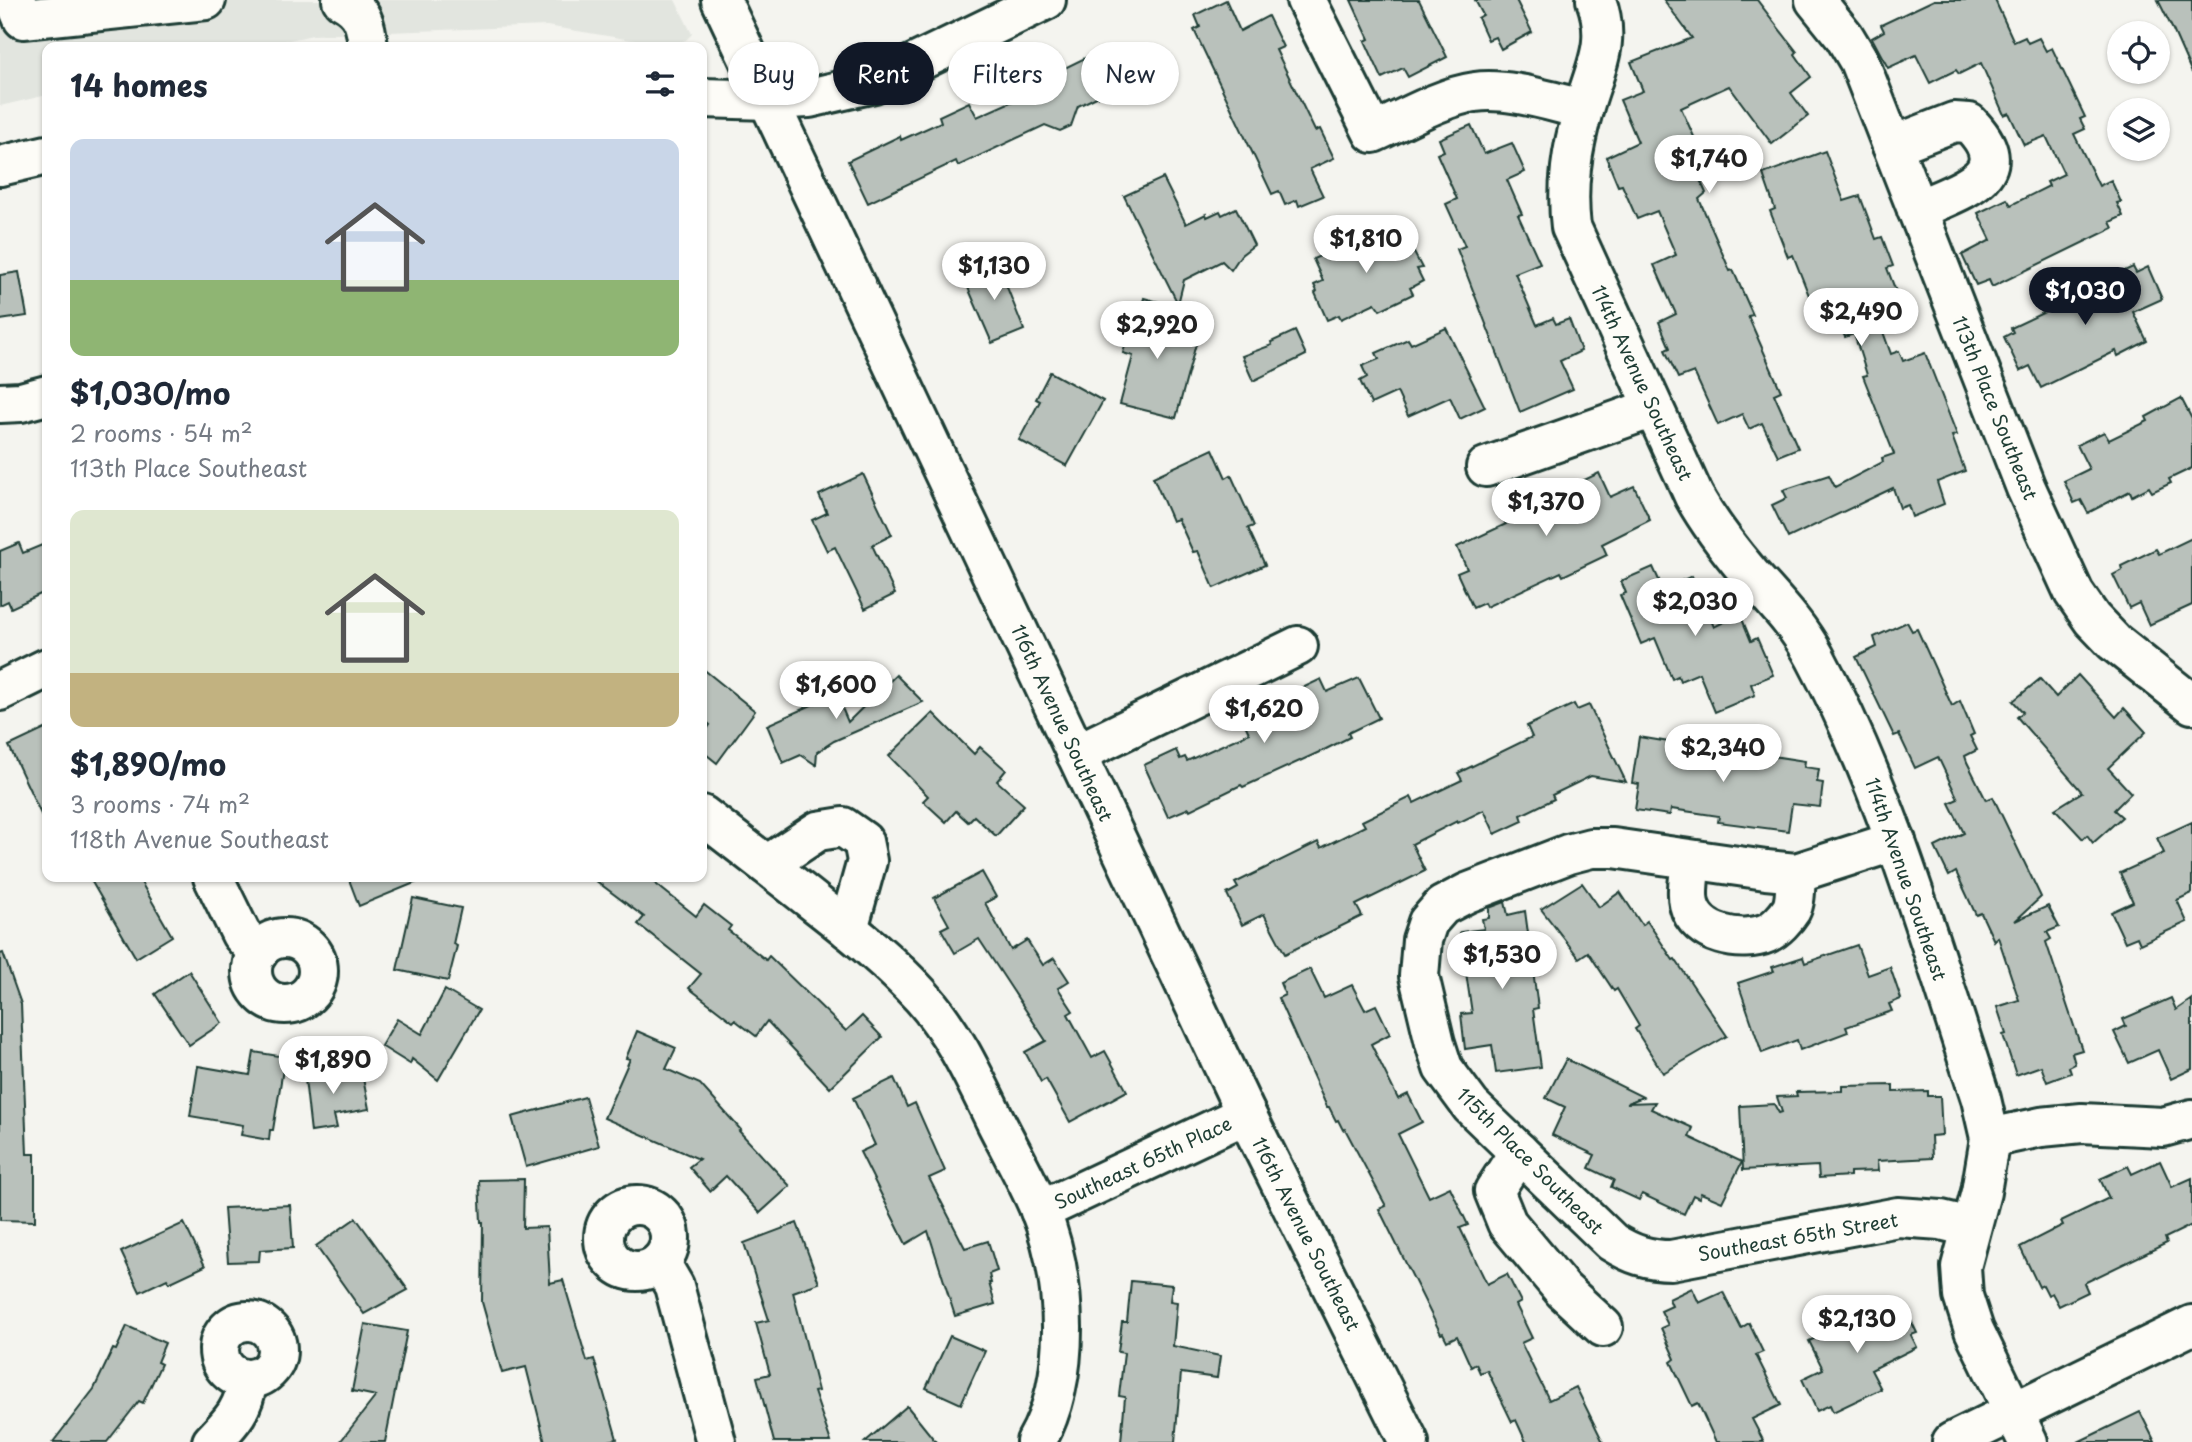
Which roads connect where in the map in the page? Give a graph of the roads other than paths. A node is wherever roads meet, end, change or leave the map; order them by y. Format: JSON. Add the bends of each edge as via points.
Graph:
{"nodes":[{"id":1,"x":206,"y":0,"type":"edge"},
{"id":2,"x":342,"y":0,"type":"edge"},
{"id":3,"x":721,"y":0,"type":"edge"},
{"id":4,"x":1046,"y":0,"type":"edge"},
{"id":5,"x":1306,"y":0,"type":"edge"},
{"id":6,"x":1596,"y":0,"type":"edge"},
{"id":7,"x":1815,"y":0,"type":"edge"},
{"id":8,"x":12,"y":13,"type":"edge"},
{"id":9,"x":368,"y":42,"type":"edge"},
{"id":10,"x":741,"y":42,"type":"edge"},
{"id":11,"x":819,"y":97,"type":"edge"},
{"id":12,"x":707,"y":98,"type":"edge"},
{"id":13,"x":728,"y":99,"type":"edge"},
{"id":14,"x":771,"y":105,"type":"edge"},
{"id":15,"x":1583,"y":109,"type":"junction"},
{"id":16,"x":1892,"y":146,"type":"junction"},
{"id":17,"x":42,"y":156,"type":"edge"},
{"id":18,"x":0,"y":166,"type":"edge"},
{"id":19,"x":1917,"y":210,"type":"junction"},
{"id":20,"x":42,"y":396,"type":"edge"},
{"id":21,"x":0,"y":403,"type":"edge"},
{"id":22,"x":1653,"y":408,"type":"junction"},
{"id":23,"x":1486,"y":467,"type":"dead end"},
{"id":24,"x":1298,"y":646,"type":"dead end"},
{"id":25,"x":42,"y":670,"type":"edge"},
{"id":26,"x":0,"y":691,"type":"edge"},
{"id":27,"x":2192,"y":704,"type":"edge"},
{"id":28,"x":1076,"y":754,"type":"junction"},
{"id":29,"x":707,"y":819,"type":"edge"},
{"id":30,"x":1896,"y":841,"type":"junction"},
{"id":31,"x":1690,"y":860,"type":"junction"},
{"id":32,"x":767,"y":865,"type":"junction"},
{"id":33,"x":1796,"y":873,"type":"junction"},
{"id":34,"x":215,"y":882,"type":"edge"},
{"id":35,"x":848,"y":929,"type":"junction"},
{"id":36,"x":258,"y":953,"type":"dead end"},
{"id":37,"x":1246,"y":1114,"type":"junction"},
{"id":38,"x":2192,"y":1119,"type":"edge"},
{"id":39,"x":1990,"y":1138,"type":"junction"},
{"id":40,"x":1519,"y":1152,"type":"junction"},
{"id":41,"x":1040,"y":1211,"type":"junction"},
{"id":42,"x":1970,"y":1227,"type":"junction"},
{"id":43,"x":1627,"y":1252,"type":"joint"},
{"id":44,"x":660,"y":1262,"type":"dead end"},
{"id":45,"x":2192,"y":1325,"type":"edge"},
{"id":46,"x":1603,"y":1327,"type":"dead end"},
{"id":47,"x":248,"y":1380,"type":"dead end"},
{"id":48,"x":2020,"y":1427,"type":"edge"},
{"id":49,"x":1039,"y":1441,"type":"edge"},
{"id":50,"x":212,"y":1442,"type":"edge"},
{"id":51,"x":716,"y":1442,"type":"edge"},
{"id":52,"x":1409,"y":1442,"type":"edge"},
{"id":53,"x":1952,"y":1442,"type":"edge"}],
"edges":[{"from":1,"to":8,"type":"street"},
{"from":2,"to":9,"type":"street","via":[[361,14]]},
{"from":3,"to":10,"type":"street","name":"116th Avenue Southeast"},
{"from":4,"to":11,"type":"street","via":[[874,83]]},
{"from":5,"to":15,"type":"street","via":[[1373,133],[1476,92],[1499,92]]},
{"from":6,"to":15,"type":"street","name":"114th Avenue Southeast","via":[[1604,41]]},
{"from":7,"to":16,"type":"street","name":"113th Place Southeast","via":[[1859,61]]},
{"from":12,"to":13,"type":"street"},
{"from":14,"to":28,"type":"street","name":"116th Avenue Southeast"},
{"from":15,"to":22,"type":"street","name":"114th Avenue Southeast","via":[[1569,171],[1571,227]]},
{"from":16,"to":19,"type":"street","name":"113th Place Southeast"},
{"from":16,"to":19,"type":"street","via":[[1954,122],[1969,123],[1989,152],[1990,164],[1972,184]]},
{"from":17,"to":18,"type":"street"},
{"from":19,"to":27,"type":"street","name":"113th Place Southeast","via":[[2026,488],[2074,593],[2114,642]]},
{"from":20,"to":21,"type":"street"},
{"from":22,"to":23,"type":"street"},
{"from":22,"to":30,"type":"street","name":"114th Avenue Southeast","via":[[1707,519],[1788,614],[1816,657]]},
{"from":24,"to":28,"type":"street"},
{"from":25,"to":26,"type":"street"},
{"from":28,"to":37,"type":"street","name":"116th Avenue Southeast"},
{"from":29,"to":32,"type":"street"},
{"from":30,"to":33,"type":"street"},
{"from":30,"to":39,"type":"street","name":"114th Avenue Southeast"},
{"from":31,"to":33,"type":"street"},
{"from":31,"to":33,"type":"street","via":[[1689,904],[1700,922],[1713,932],[1741,938],[1767,933],[1779,925],[1792,909]]},
{"from":31,"to":40,"type":"street","name":"115th Place Southeast","via":[[1591,848],[1468,893],[1442,906],[1428,922],[1419,976],[1443,1068],[1471,1106]]},
{"from":32,"to":35,"type":"street"},
{"from":32,"to":35,"type":"street","via":[[818,831],[843,827],[863,841],[867,861]]},
{"from":34,"to":36,"type":"street","via":[[241,934]]},
{"from":35,"to":41,"type":"street","via":[[891,966],[946,1026]]},
{"from":37,"to":41,"type":"street","name":"Southeast 65th Place"},
{"from":37,"to":52,"type":"street","name":"116th Avenue Southeast"},
{"from":38,"to":39,"type":"street","via":[[2163,1127],[2082,1123]]},
{"from":39,"to":42,"type":"street","name":"114th Avenue Southeast"},
{"from":40,"to":43,"type":"street","name":"115th Place Southeast"},
{"from":40,"to":46,"type":"street","via":[[1494,1191],[1507,1223],[1563,1290]]},
{"from":41,"to":49,"type":"street","via":[[1062,1305],[1061,1353]]},
{"from":42,"to":43,"type":"street","name":"Southeast 65th Street","via":[[1898,1217],[1671,1260],[1650,1260]]},
{"from":42,"to":48,"type":"street","name":"114th Avenue Southeast","via":[[1961,1267],[1963,1296]]},
{"from":44,"to":51,"type":"street","via":[[674,1286]]},
{"from":45,"to":48,"type":"street"},
{"from":47,"to":50,"type":"street","via":[[238,1414]]},
{"from":48,"to":53,"type":"street"}]}
